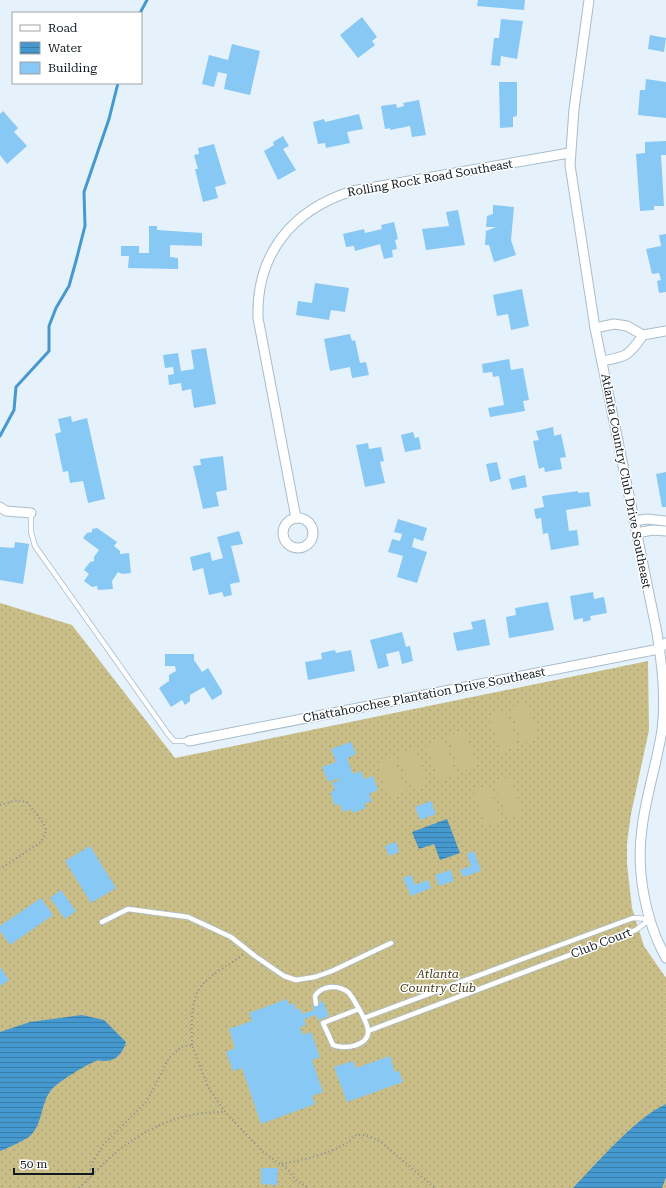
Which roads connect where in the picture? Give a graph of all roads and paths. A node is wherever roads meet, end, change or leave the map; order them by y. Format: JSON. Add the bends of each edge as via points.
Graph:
{"nodes":[{"id":1,"x":589,"y":0,"type":"edge"},
{"id":2,"x":570,"y":153,"type":"junction"},
{"id":3,"x":595,"y":328,"type":"junction"},
{"id":4,"x":666,"y":331,"type":"edge"},
{"id":5,"x":643,"y":335,"type":"junction"},
{"id":6,"x":602,"y":361,"type":"junction"},
{"id":7,"x":0,"y":507,"type":"edge"},
{"id":8,"x":32,"y":513,"type":"joint"},
{"id":9,"x":296,"y":518,"type":"dead end"},
{"id":10,"x":634,"y":521,"type":"junction"},
{"id":11,"x":666,"y":521,"type":"edge"},
{"id":12,"x":666,"y":531,"type":"edge"},
{"id":13,"x":636,"y":533,"type":"junction"},
{"id":14,"x":664,"y":648,"type":"edge"},
{"id":15,"x":189,"y":741,"type":"joint"},
{"id":16,"x":0,"y":805,"type":"edge"},
{"id":17,"x":0,"y":869,"type":"edge"},
{"id":18,"x":650,"y":919,"type":"junction"},
{"id":19,"x":102,"y":922,"type":"dead end"},
{"id":20,"x":391,"y":943,"type":"dead end"},
{"id":21,"x":248,"y":950,"type":"junction"},
{"id":22,"x":666,"y":958,"type":"edge"},
{"id":23,"x":316,"y":1004,"type":"dead end"},
{"id":24,"x":359,"y":1009,"type":"junction"},
{"id":25,"x":364,"y":1018,"type":"junction"},
{"id":26,"x":368,"y":1031,"type":"junction"},
{"id":27,"x":192,"y":1045,"type":"junction"},
{"id":28,"x":225,"y":1112,"type":"junction"},
{"id":29,"x":281,"y":1165,"type":"junction"},
{"id":30,"x":92,"y":1175,"type":"junction"},
{"id":31,"x":79,"y":1188,"type":"edge"},
{"id":32,"x":309,"y":1188,"type":"edge"},
{"id":33,"x":435,"y":1188,"type":"edge"}],
"edges":[{"from":1,"to":2,"type":"street","name":"Atlanta Country Club Drive Southeast"},
{"from":2,"to":3,"type":"street","name":"Atlanta Country Club Drive Southeast"},
{"from":2,"to":9,"type":"street","name":"Rolling Rock Road Southeast","via":[[352,191],[304,214],[279,240],[272,250],[262,276],[258,318]]},
{"from":3,"to":5,"type":"street","via":[[614,324],[627,326]]},
{"from":3,"to":6,"type":"street","name":"Atlanta Country Club Drive Southeast"},
{"from":4,"to":5,"type":"street"},
{"from":5,"to":6,"type":"street","via":[[632,351],[622,357]]},
{"from":6,"to":10,"type":"street","name":"Atlanta Country Club Drive Southeast"},
{"from":7,"to":8,"type":"street"},
{"from":8,"to":15,"type":"lane","via":[[31,532],[36,546],[168,734],[174,741]]},
{"from":10,"to":11,"type":"street"},
{"from":10,"to":13,"type":"street","name":"Atlanta Country Club Drive Southeast"},
{"from":12,"to":13,"type":"street"},
{"from":13,"to":14,"type":"street","name":"Atlanta Country Club Drive Southeast"},
{"from":14,"to":15,"type":"street","name":"Chattahoochee Plantation Drive Southeast"},
{"from":14,"to":18,"type":"street","name":"Atlanta Country Club Drive Southeast","via":[[662,728],[642,829],[640,858],[645,903]]},
{"from":16,"to":17,"type":"path","via":[[17,800],[27,802],[44,824],[46,832],[41,842]]},
{"from":18,"to":22,"type":"street","name":"Atlanta Country Club Drive Southeast"},
{"from":18,"to":25,"type":"lane","name":"Club Court","via":[[633,918]]},
{"from":18,"to":26,"type":"lane","name":"Club Court","via":[[636,930]]},
{"from":19,"to":21,"type":"lane","via":[[128,909],[188,917],[231,937]]},
{"from":20,"to":21,"type":"lane","via":[[332,971],[296,980],[284,976]]},
{"from":21,"to":27,"type":"path","via":[[202,985],[195,1000]]},
{"from":23,"to":24,"type":"lane","via":[[315,996],[318,991],[335,987],[348,992]]},
{"from":24,"to":25,"type":"lane"},
{"from":24,"to":26,"type":"lane","via":[[322,1021],[333,1045],[341,1048],[362,1042]]},
{"from":25,"to":26,"type":"lane"},
{"from":27,"to":28,"type":"path","via":[[208,1087]]},
{"from":27,"to":30,"type":"path","via":[[181,1047],[169,1058],[147,1101],[104,1144],[90,1167]]},
{"from":28,"to":29,"type":"path","via":[[263,1152]]},
{"from":28,"to":30,"type":"path","via":[[201,1114],[158,1125],[134,1138],[110,1156]]},
{"from":29,"to":32,"type":"path"},
{"from":29,"to":33,"type":"path","via":[[315,1156],[345,1144],[359,1134],[381,1142]]},
{"from":30,"to":31,"type":"path"}]}
